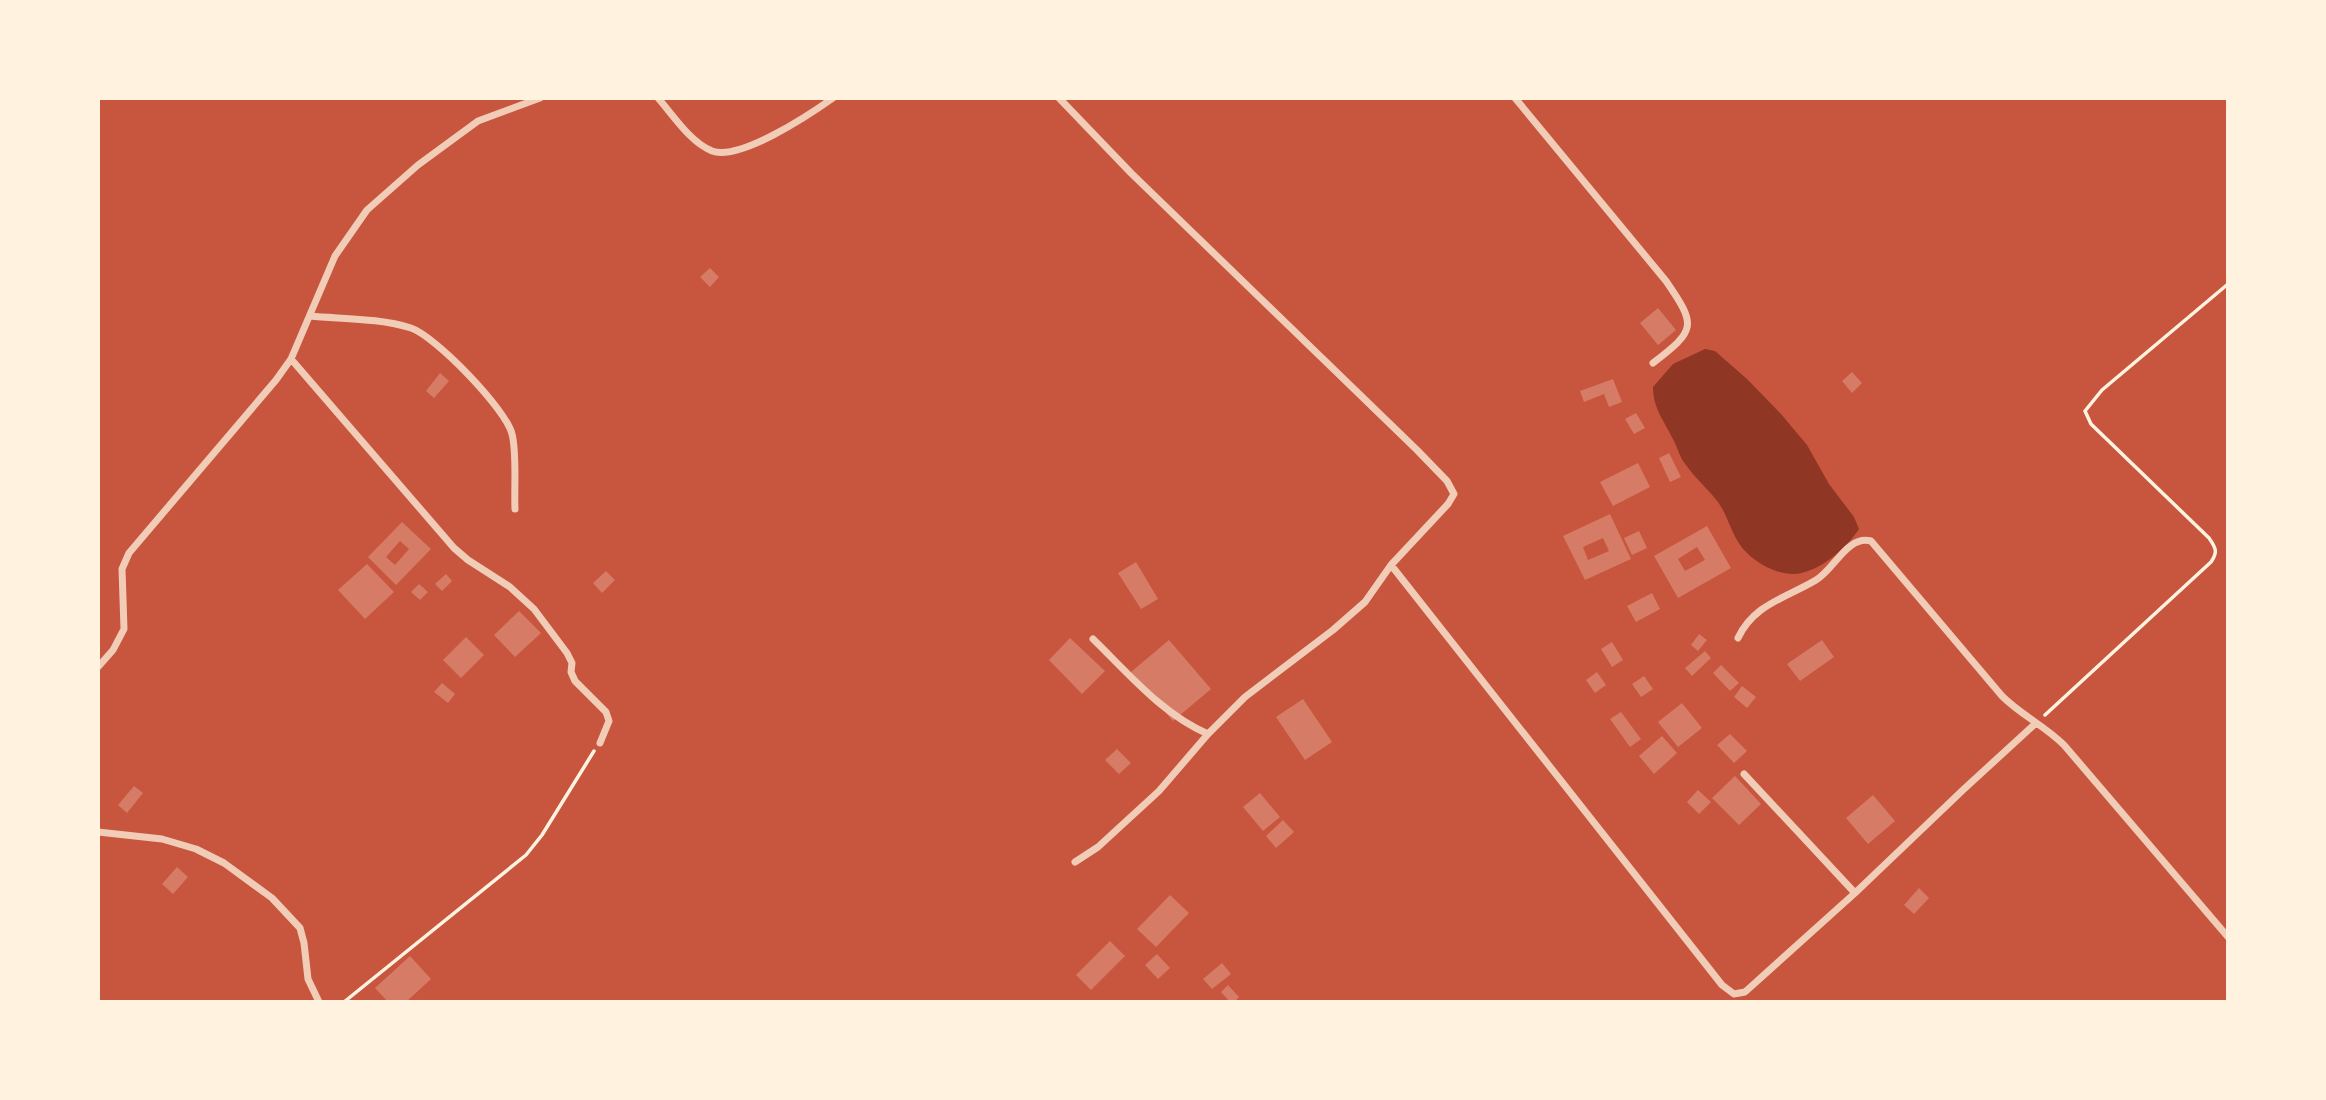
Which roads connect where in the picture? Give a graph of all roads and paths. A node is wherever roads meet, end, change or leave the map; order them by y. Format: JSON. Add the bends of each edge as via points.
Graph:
{"nodes":[{"id":1,"x":540,"y":98,"type":"edge"},
{"id":2,"x":658,"y":98,"type":"edge"},
{"id":3,"x":833,"y":98,"type":"edge"},
{"id":4,"x":1059,"y":98,"type":"edge"},
{"id":5,"x":1515,"y":98,"type":"edge"},
{"id":6,"x":2228,"y":284,"type":"edge"},
{"id":7,"x":310,"y":316,"type":"junction"},
{"id":8,"x":291,"y":359,"type":"junction"},
{"id":9,"x":1653,"y":363,"type":"dead end"},
{"id":10,"x":515,"y":509,"type":"dead end"},
{"id":11,"x":1391,"y":565,"type":"junction"},
{"id":12,"x":1738,"y":638,"type":"dead end"},
{"id":13,"x":1093,"y":639,"type":"dead end"},
{"id":14,"x":98,"y":667,"type":"edge"},
{"id":15,"x":2036,"y":723,"type":"junction"},
{"id":16,"x":1208,"y":734,"type":"junction"},
{"id":17,"x":600,"y":743,"type":"joint"},
{"id":18,"x":1744,"y":774,"type":"dead end"},
{"id":19,"x":98,"y":832,"type":"edge"},
{"id":20,"x":1074,"y":862,"type":"dead end"},
{"id":21,"x":1855,"y":893,"type":"junction"},
{"id":22,"x":2228,"y":937,"type":"edge"},
{"id":23,"x":1741,"y":994,"type":"junction"},
{"id":24,"x":319,"y":1002,"type":"edge"},
{"id":25,"x":344,"y":1002,"type":"edge"},
{"id":26,"x":1735,"y":1002,"type":"edge"}],
"edges":[{"from":1,"to":7,"type":"street","via":[[478,121],[418,164],[367,209],[335,256]]},
{"from":2,"to":3,"type":"street","via":[[695,139],[720,153],[746,148]]},
{"from":4,"to":11,"type":"street","via":[[1451,486],[1452,499]]},
{"from":5,"to":9,"type":"street","via":[[1666,281],[1687,314],[1683,339]]},
{"from":6,"to":15,"type":"path","via":[[2102,390],[2085,411],[2091,424],[2209,538],[2216,556]]},
{"from":7,"to":8,"type":"street"},
{"from":7,"to":10,"type":"street","via":[[398,325],[414,329],[436,346],[494,402],[507,421],[513,436]]},
{"from":8,"to":14,"type":"street","via":[[129,553],[122,569],[124,629]]},
{"from":8,"to":17,"type":"street","via":[[454,548],[534,609],[567,653],[575,681],[606,712],[609,721]]},
{"from":11,"to":16,"type":"street","via":[[1359,607],[1245,697]]},
{"from":11,"to":23,"type":"street","via":[[1722,985],[1730,993]]},
{"from":12,"to":15,"type":"street","via":[[1751,617],[1769,603],[1816,580],[1859,540],[1871,541],[2002,696]]},
{"from":13,"to":16,"type":"street","via":[[1165,708]]},
{"from":15,"to":21,"type":"street"},
{"from":15,"to":22,"type":"street","via":[[2064,745]]},
{"from":16,"to":20,"type":"street","via":[[1159,791],[1098,847]]},
{"from":17,"to":25,"type":"path","via":[[526,855]]},
{"from":18,"to":21,"type":"street"},
{"from":19,"to":24,"type":"street","via":[[162,839],[196,849],[272,898],[300,928],[308,979]]},
{"from":21,"to":23,"type":"street"},
{"from":23,"to":26,"type":"street"}]}
